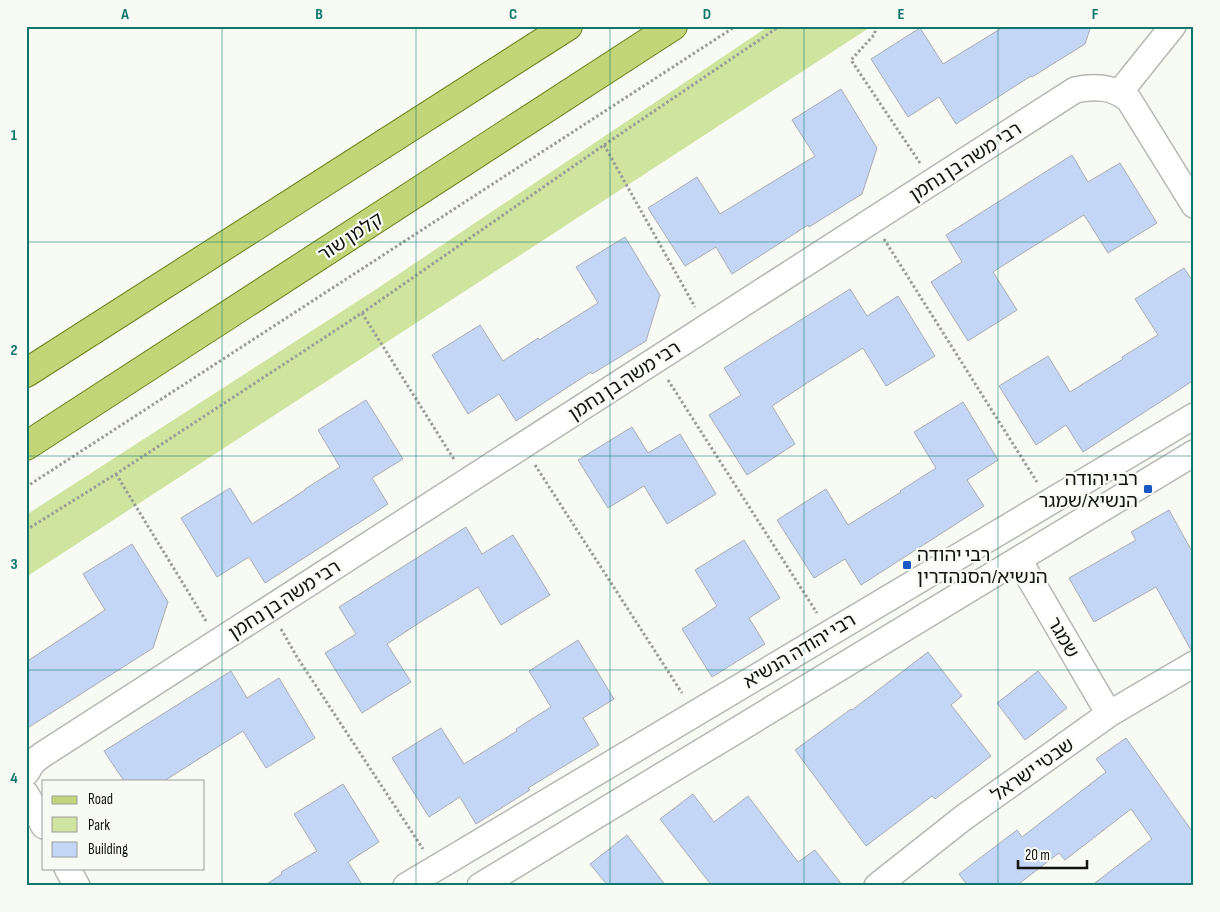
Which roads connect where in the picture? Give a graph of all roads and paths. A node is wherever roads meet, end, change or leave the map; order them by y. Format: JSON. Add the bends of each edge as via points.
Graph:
{"nodes":[{"id":1,"x":568,"y":26,"type":"edge"},
{"id":2,"x":674,"y":26,"type":"edge"},
{"id":3,"x":736,"y":26,"type":"edge"},
{"id":4,"x":780,"y":26,"type":"edge"},
{"id":5,"x":877,"y":26,"type":"edge"},
{"id":6,"x":1173,"y":26,"type":"edge"},
{"id":7,"x":1120,"y":92,"type":"junction"},
{"id":8,"x":604,"y":145,"type":"junction"},
{"id":9,"x":933,"y":182,"type":"junction"},
{"id":10,"x":1194,"y":204,"type":"edge"},
{"id":11,"x":897,"y":260,"type":"dead end"},
{"id":12,"x":362,"y":314,"type":"junction"},
{"id":13,"x":707,"y":327,"type":"junction"},
{"id":14,"x":26,"y":373,"type":"edge"},
{"id":15,"x":680,"y":401,"type":"dead end"},
{"id":16,"x":1194,"y":416,"type":"edge"},
{"id":17,"x":523,"y":445,"type":"junction"},
{"id":18,"x":26,"y":446,"type":"edge"},
{"id":19,"x":1194,"y":453,"type":"edge"},
{"id":20,"x":116,"y":474,"type":"junction"},
{"id":21,"x":467,"y":481,"type":"junction"},
{"id":22,"x":26,"y":487,"type":"edge"},
{"id":23,"x":1049,"y":501,"type":"junction"},
{"id":24,"x":26,"y":530,"type":"edge"},
{"id":25,"x":1019,"y":560,"type":"junction"},
{"id":26,"x":269,"y":608,"type":"junction"},
{"id":27,"x":829,"y":632,"type":"junction"},
{"id":28,"x":218,"y":641,"type":"junction"},
{"id":29,"x":1194,"y":664,"type":"edge"},
{"id":30,"x":695,"y":712,"type":"junction"},
{"id":31,"x":1109,"y":714,"type":"junction"},
{"id":32,"x":26,"y":773,"type":"edge"},
{"id":33,"x":26,"y":794,"type":"edge"},
{"id":34,"x":42,"y":822,"type":"edge"},
{"id":35,"x":435,"y":868,"type":"junction"},
{"id":36,"x":68,"y":870,"type":"edge"},
{"id":37,"x":77,"y":886,"type":"edge"},
{"id":38,"x":406,"y":886,"type":"edge"},
{"id":39,"x":480,"y":886,"type":"edge"},
{"id":40,"x":877,"y":886,"type":"edge"}],
"edges":[{"from":1,"to":14,"type":"main road"},
{"from":2,"to":18,"type":"main road","name":"קלמן שור"},
{"from":3,"to":22,"type":"path"},
{"from":4,"to":8,"type":"path"},
{"from":5,"to":9,"type":"path","via":[[874,35],[851,60]]},
{"from":6,"to":7,"type":"street"},
{"from":7,"to":9,"type":"street","name":"רבי משה בן נחמן","via":[[1092,86],[1075,90]]},
{"from":7,"to":10,"type":"street","via":[[1129,100]]},
{"from":8,"to":12,"type":"path"},
{"from":8,"to":13,"type":"path"},
{"from":9,"to":13,"type":"street","name":"רבי משה בן נחמן"},
{"from":11,"to":23,"type":"path"},
{"from":12,"to":20,"type":"path"},
{"from":12,"to":21,"type":"path"},
{"from":13,"to":17,"type":"street","name":"רבי משה בן נחמן"},
{"from":15,"to":27,"type":"path"},
{"from":16,"to":23,"type":"street","name":"רבי יהודה הנשיא"},
{"from":17,"to":21,"type":"street","name":"רבי משה בן נחמן"},
{"from":17,"to":30,"type":"path"},
{"from":19,"to":25,"type":"street","name":"רבי יהודה הנשיא"},
{"from":20,"to":24,"type":"path"},
{"from":20,"to":28,"type":"path"},
{"from":21,"to":26,"type":"street","name":"רבי משה בן נחמן"},
{"from":23,"to":27,"type":"street","name":"רבי יהודה הנשיא"},
{"from":25,"to":31,"type":"street","name":"שמגר"},
{"from":25,"to":39,"type":"street","name":"רבי יהודה הנשיא"},
{"from":26,"to":28,"type":"street","name":"רבי משה בן נחמן"},
{"from":26,"to":35,"type":"path","via":[[297,657]]},
{"from":27,"to":30,"type":"street","name":"רבי יהודה הנשיא"},
{"from":28,"to":32,"type":"street","name":"רבי משה בן נחמן","via":[[42,754]]},
{"from":29,"to":31,"type":"street","name":"שבטי ישראל"},
{"from":30,"to":35,"type":"street","name":"רבי יהודה הנשיא"},
{"from":31,"to":40,"type":"street","name":"שבטי ישראל","via":[[963,818]]},
{"from":33,"to":34,"type":"street"},
{"from":35,"to":38,"type":"street","name":"רבי יהודה הנשיא"},
{"from":36,"to":37,"type":"street"}]}
